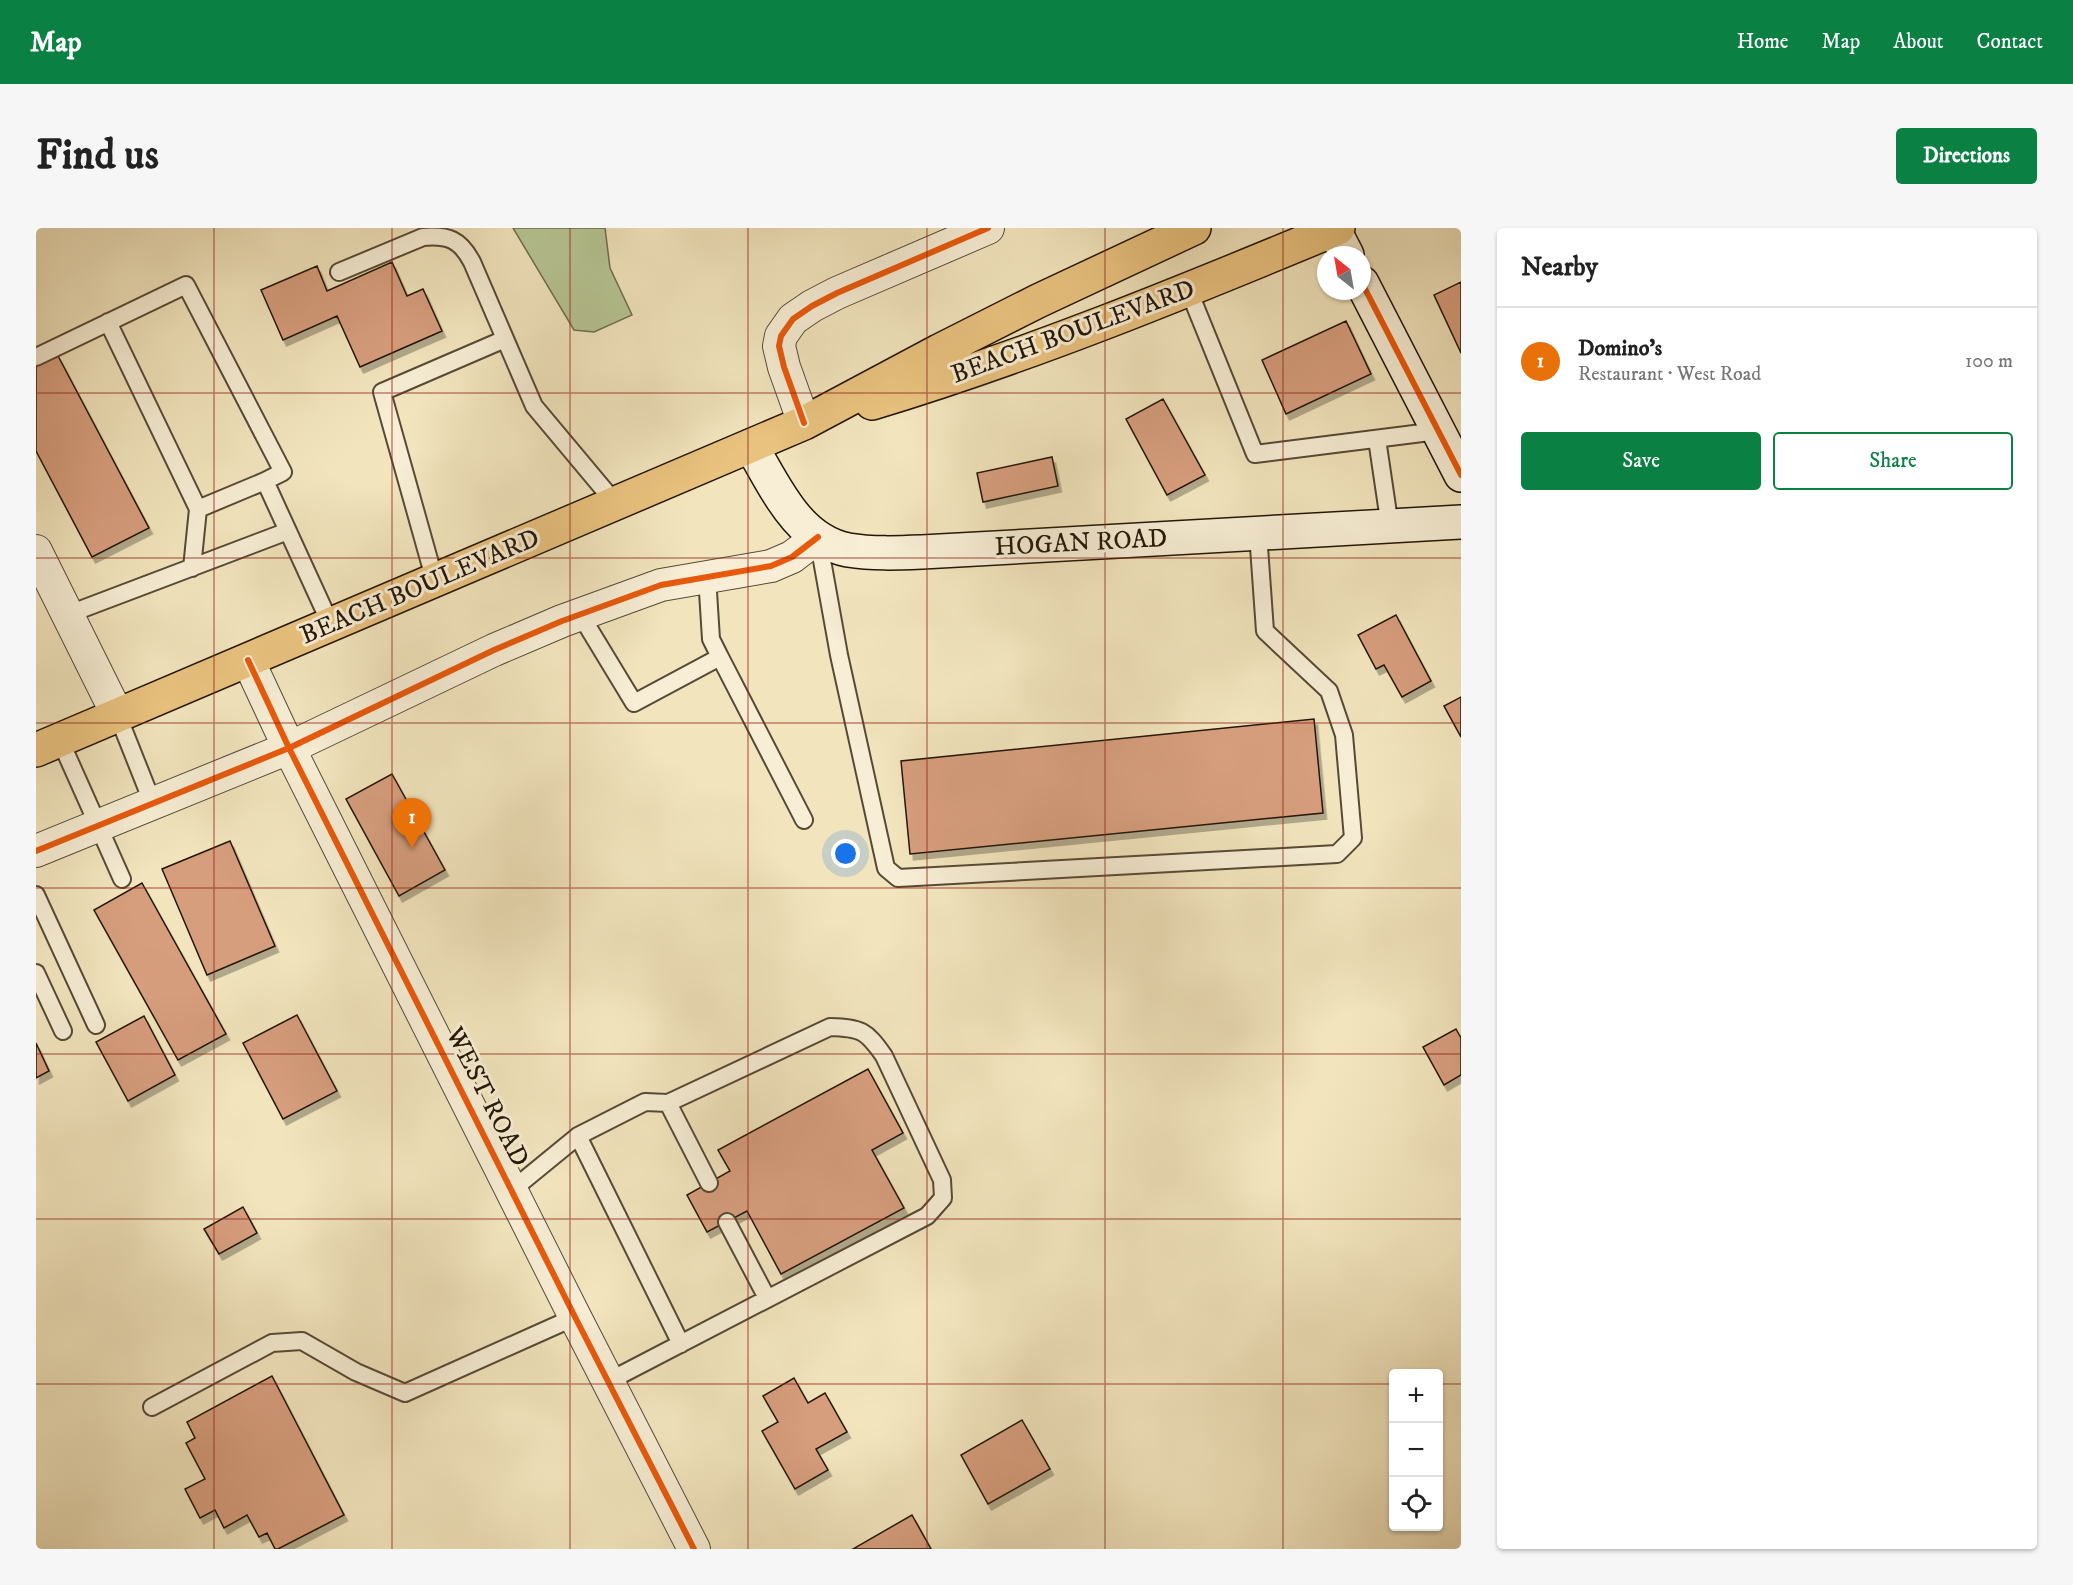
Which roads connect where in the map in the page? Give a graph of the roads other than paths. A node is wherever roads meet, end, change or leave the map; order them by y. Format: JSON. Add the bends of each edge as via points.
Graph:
{"nodes":[{"id":1,"x":988,"y":228,"type":"edge"},
{"id":2,"x":1194,"y":228,"type":"edge"},
{"id":3,"x":1338,"y":235,"type":"edge"},
{"id":4,"x":339,"y":272,"type":"dead end"},
{"id":5,"x":1189,"y":291,"type":"junction"},
{"id":6,"x":1371,"y":300,"type":"edge"},
{"id":7,"x":108,"y":322,"type":"junction"},
{"id":8,"x":505,"y":339,"type":"junction"},
{"id":9,"x":36,"y":357,"type":"edge"},
{"id":10,"x":804,"y":423,"type":"junction"},
{"id":11,"x":1438,"y":431,"type":"junction"},
{"id":12,"x":1377,"y":439,"type":"junction"},
{"id":13,"x":751,"y":446,"type":"junction"},
{"id":14,"x":1461,"y":475,"type":"edge"},
{"id":15,"x":265,"y":481,"type":"junction"},
{"id":16,"x":616,"y":504,"type":"junction"},
{"id":17,"x":198,"y":509,"type":"junction"},
{"id":18,"x":1461,"y":522,"type":"edge"},
{"id":19,"x":1390,"y":527,"type":"junction"},
{"id":20,"x":288,"y":531,"type":"junction"},
{"id":21,"x":1258,"y":533,"type":"junction"},
{"id":22,"x":818,"y":537,"type":"junction"},
{"id":23,"x":36,"y":551,"type":"edge"},
{"id":24,"x":192,"y":568,"type":"junction"},
{"id":25,"x":706,"y":576,"type":"junction"},
{"id":26,"x":435,"y":581,"type":"junction"},
{"id":27,"x":69,"y":614,"type":"junction"},
{"id":28,"x":580,"y":614,"type":"junction"},
{"id":29,"x":331,"y":625,"type":"junction"},
{"id":30,"x":720,"y":657,"type":"junction"},
{"id":31,"x":248,"y":660,"type":"junction"},
{"id":32,"x":118,"y":716,"type":"junction"},
{"id":33,"x":48,"y":745,"type":"edge"},
{"id":34,"x":289,"y":748,"type":"junction"},
{"id":35,"x":153,"y":804,"type":"junction"},
{"id":36,"x":804,"y":820,"type":"dead end"},
{"id":37,"x":99,"y":825,"type":"junction"},
{"id":38,"x":36,"y":851,"type":"edge"},
{"id":39,"x":122,"y":879,"type":"dead end"},
{"id":40,"x":36,"y":895,"type":"edge"},
{"id":41,"x":36,"y":973,"type":"edge"},
{"id":42,"x":96,"y":1024,"type":"dead end"},
{"id":43,"x":63,"y":1031,"type":"dead end"},
{"id":44,"x":668,"y":1103,"type":"junction"},
{"id":45,"x":579,"y":1136,"type":"junction"},
{"id":46,"x":709,"y":1183,"type":"dead end"},
{"id":47,"x":512,"y":1190,"type":"junction"},
{"id":48,"x":727,"y":1222,"type":"dead end"},
{"id":49,"x":767,"y":1298,"type":"junction"},
{"id":50,"x":574,"y":1317,"type":"junction"},
{"id":51,"x":681,"y":1344,"type":"junction"},
{"id":52,"x":609,"y":1381,"type":"junction"},
{"id":53,"x":152,"y":1407,"type":"dead end"},
{"id":54,"x":694,"y":1549,"type":"edge"}],
"edges":[{"from":1,"to":10,"type":"street","via":[[837,293],[792,319],[779,346]]},
{"from":2,"to":10,"type":"highway","name":"BEACH BOULEVARD","via":[[1028,306]]},
{"from":3,"to":5,"type":"highway","name":"BEACH BOULEVARD"},
{"from":4,"to":8,"type":"lane","via":[[423,237],[448,238],[466,250]]},
{"from":5,"to":10,"type":"highway","name":"BEACH BOULEVARD","via":[[990,365]]},
{"from":5,"to":12,"type":"lane","via":[[1255,454]]},
{"from":6,"to":11,"type":"main road"},
{"from":7,"to":9,"type":"lane"},
{"from":7,"to":15,"type":"lane","via":[[186,285],[283,472]]},
{"from":7,"to":17,"type":"lane"},
{"from":8,"to":16,"type":"lane","via":[[534,406]]},
{"from":8,"to":26,"type":"lane","via":[[382,392]]},
{"from":10,"to":13,"type":"highway","name":"BEACH BOULEVARD"},
{"from":11,"to":12,"type":"lane"},
{"from":11,"to":14,"type":"main road"},
{"from":12,"to":19,"type":"lane"},
{"from":13,"to":16,"type":"highway","name":"BEACH BOULEVARD"},
{"from":13,"to":22,"type":"main road","name":"HOGAN ROAD","via":[[788,507]]},
{"from":15,"to":17,"type":"lane"},
{"from":15,"to":20,"type":"lane"},
{"from":16,"to":26,"type":"highway","name":"BEACH BOULEVARD"},
{"from":17,"to":24,"type":"lane"},
{"from":18,"to":19,"type":"main road","name":"HOGAN ROAD"},
{"from":19,"to":21,"type":"main road","name":"HOGAN ROAD"},
{"from":20,"to":24,"type":"lane"},
{"from":20,"to":29,"type":"lane"},
{"from":21,"to":22,"type":"main road","name":"HOGAN ROAD","via":[[890,553],[847,549]]},
{"from":21,"to":22,"type":"lane","via":[[1265,631],[1329,691],[1344,735],[1353,838],[1337,854],[898,878],[886,868],[839,655]]},
{"from":22,"to":25,"type":"street","via":[[782,562]]},
{"from":23,"to":27,"type":"street"},
{"from":24,"to":27,"type":"lane"},
{"from":25,"to":28,"type":"street","via":[[661,585]]},
{"from":25,"to":30,"type":"lane","via":[[711,639]]},
{"from":26,"to":29,"type":"highway","name":"BEACH BOULEVARD"},
{"from":27,"to":32,"type":"street"},
{"from":28,"to":30,"type":"lane","via":[[634,703]]},
{"from":28,"to":34,"type":"street","via":[[494,650]]},
{"from":29,"to":31,"type":"highway","name":"BEACH BOULEVARD"},
{"from":30,"to":36,"type":"lane"},
{"from":31,"to":32,"type":"highway","name":"BEACH BOULEVARD"},
{"from":31,"to":34,"type":"street","name":"WEST ROAD"},
{"from":32,"to":33,"type":"highway","name":"BEACH BOULEVARD"},
{"from":32,"to":35,"type":"lane"},
{"from":33,"to":37,"type":"lane"},
{"from":34,"to":35,"type":"street"},
{"from":34,"to":47,"type":"street","name":"WEST ROAD"},
{"from":35,"to":37,"type":"street"},
{"from":37,"to":38,"type":"street"},
{"from":37,"to":39,"type":"lane"},
{"from":40,"to":42,"type":"lane"},
{"from":41,"to":43,"type":"lane"},
{"from":44,"to":45,"type":"lane","via":[[645,1102]]},
{"from":44,"to":46,"type":"lane"},
{"from":44,"to":49,"type":"lane","via":[[830,1027],[854,1027],[872,1038],[884,1056],[942,1180],[943,1198],[927,1216]]},
{"from":45,"to":47,"type":"lane"},
{"from":45,"to":51,"type":"lane"},
{"from":47,"to":50,"type":"street","name":"WEST ROAD"},
{"from":48,"to":49,"type":"lane"},
{"from":49,"to":51,"type":"lane"},
{"from":50,"to":52,"type":"street","name":"WEST ROAD"},
{"from":50,"to":53,"type":"lane","via":[[405,1393],[356,1372],[302,1341],[282,1342],[272,1343]]},
{"from":51,"to":52,"type":"lane"},
{"from":52,"to":54,"type":"street","name":"WEST ROAD"}]}
